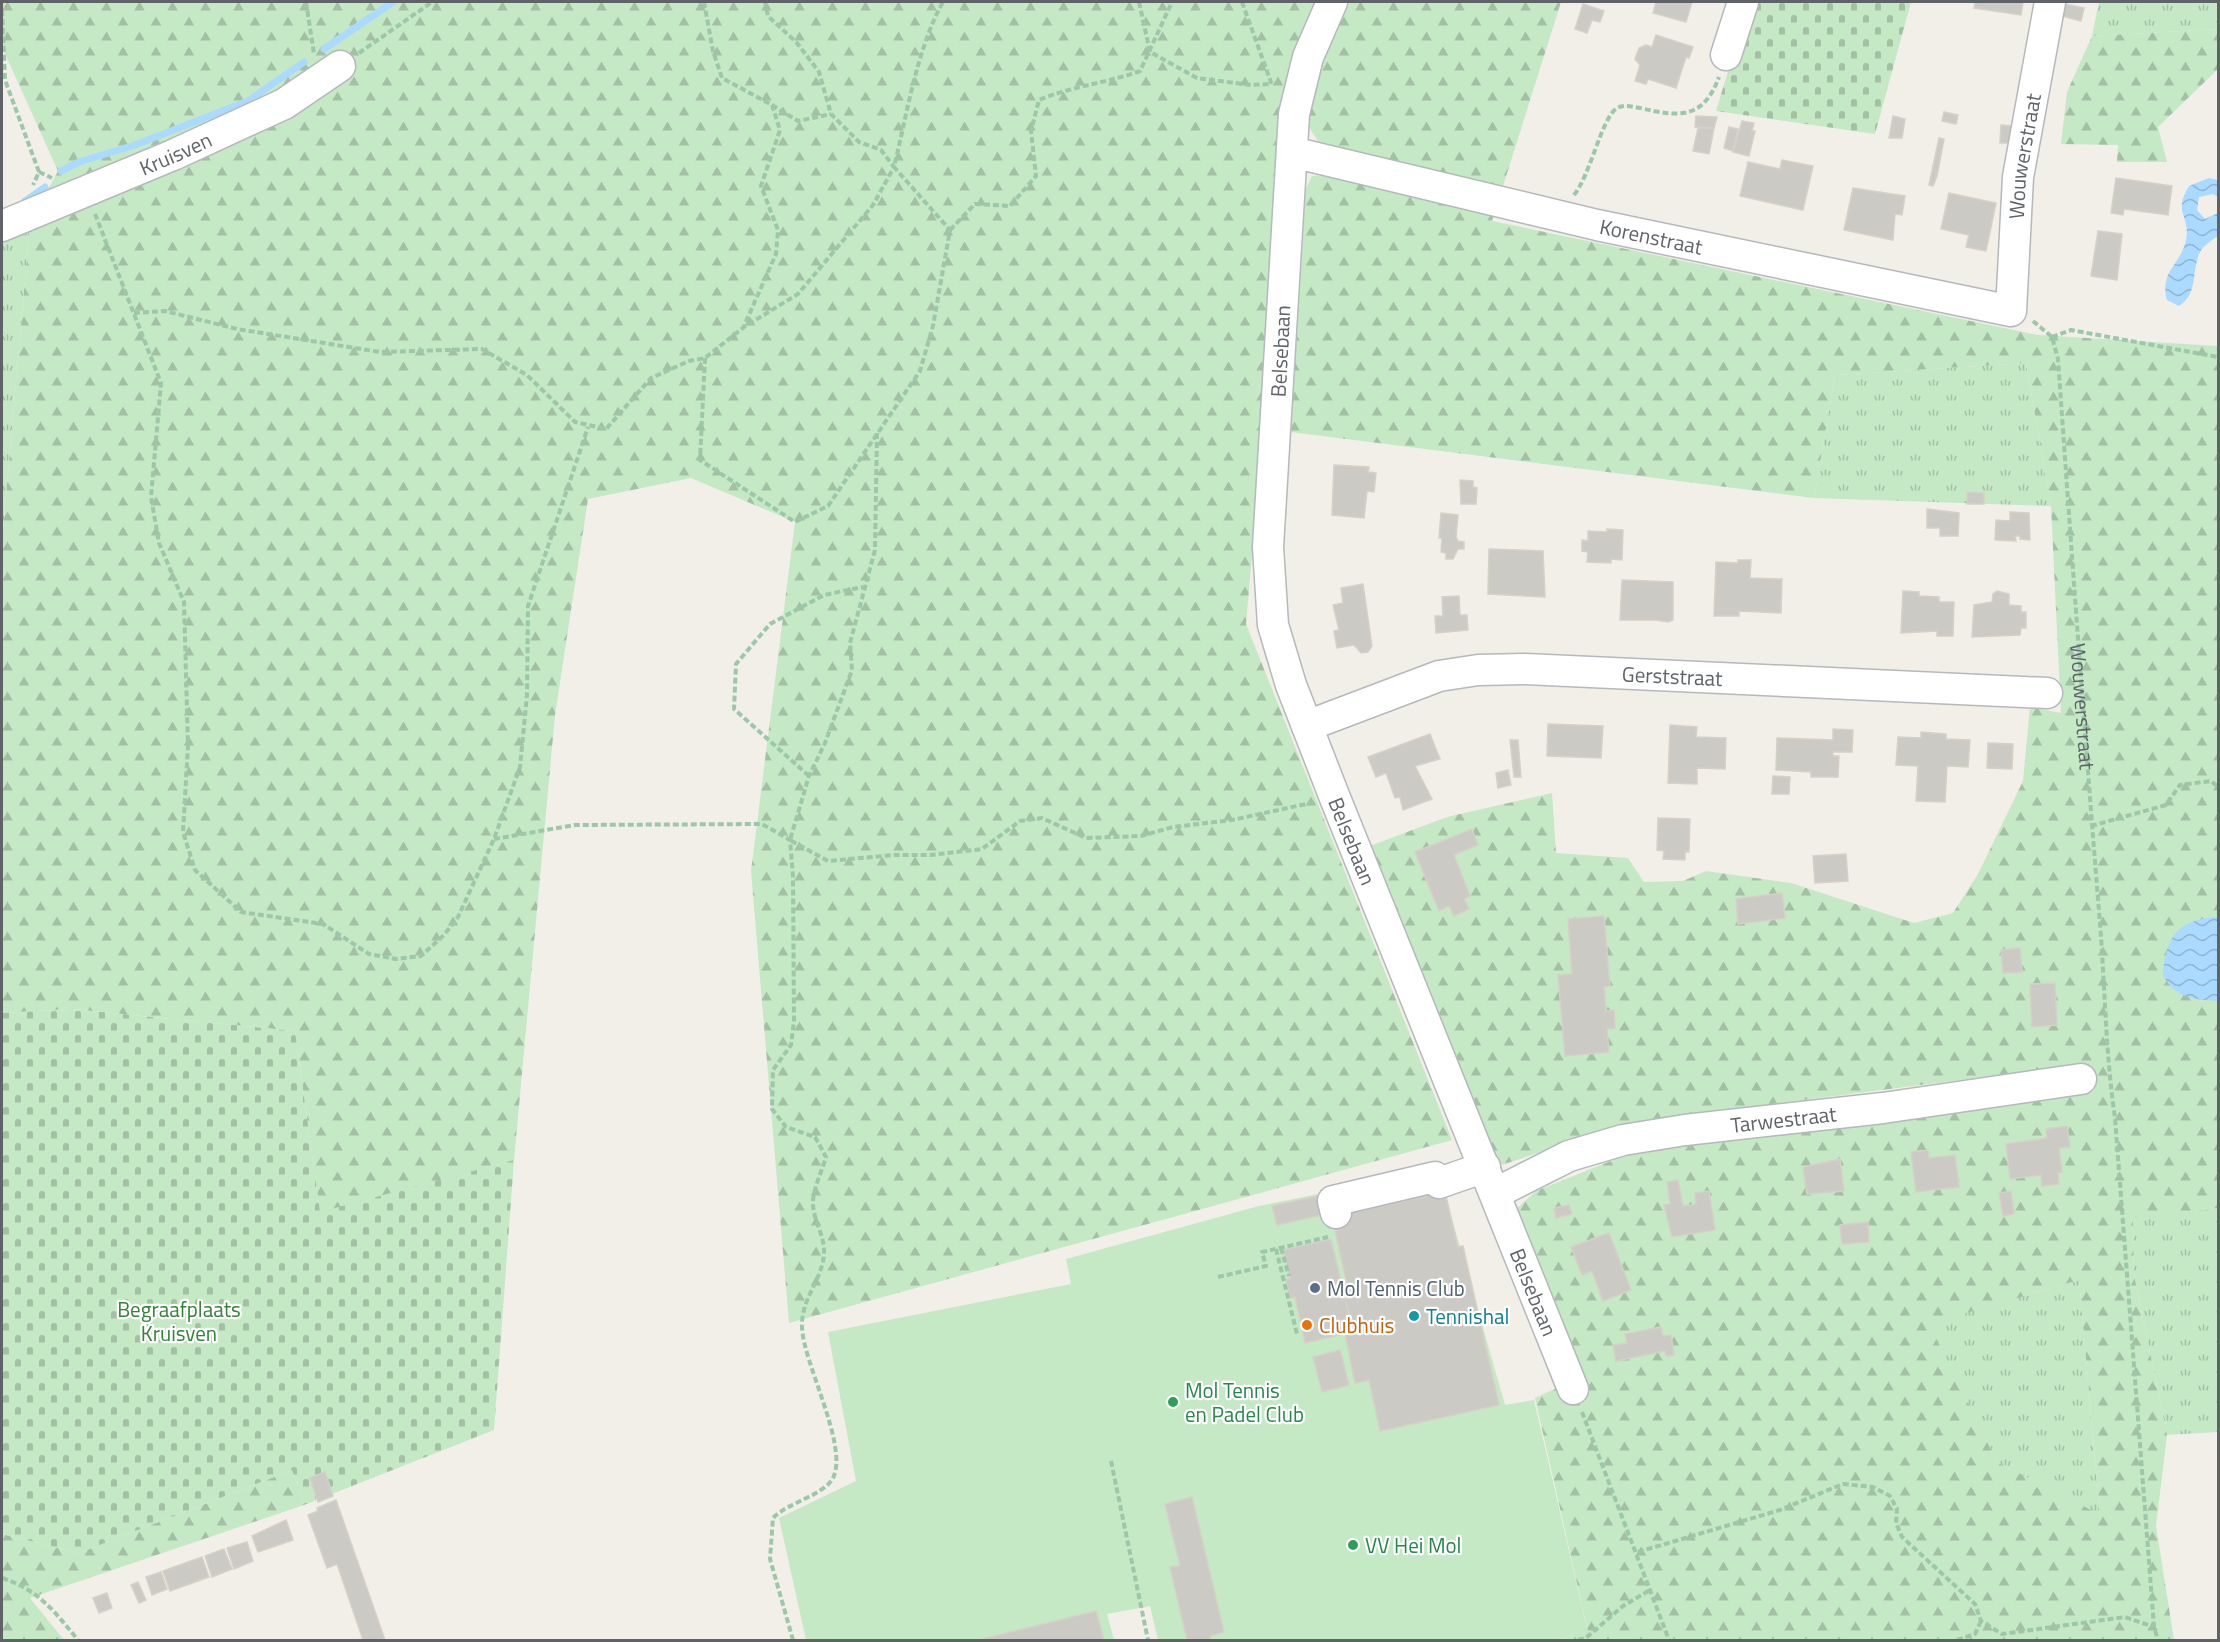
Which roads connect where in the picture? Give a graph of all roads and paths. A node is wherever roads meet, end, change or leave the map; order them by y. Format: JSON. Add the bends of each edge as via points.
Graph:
{"nodes":[{"id":1,"x":306,"y":2,"type":"edge"},
{"id":2,"x":432,"y":2,"type":"edge"},
{"id":3,"x":704,"y":2,"type":"edge"},
{"id":4,"x":765,"y":2,"type":"edge"},
{"id":5,"x":943,"y":2,"type":"edge"},
{"id":6,"x":1139,"y":2,"type":"edge"},
{"id":7,"x":1172,"y":2,"type":"edge"},
{"id":8,"x":1242,"y":2,"type":"edge"},
{"id":9,"x":1332,"y":2,"type":"edge"},
{"id":10,"x":1743,"y":2,"type":"edge"},
{"id":11,"x":2050,"y":2,"type":"edge"},
{"id":12,"x":2,"y":10,"type":"edge"},
{"id":13,"x":1150,"y":52,"type":"junction"},
{"id":14,"x":1726,"y":55,"type":"joint"},
{"id":15,"x":329,"y":74,"type":"junction"},
{"id":16,"x":1271,"y":84,"type":"junction"},
{"id":17,"x":771,"y":105,"type":"junction"},
{"id":18,"x":831,"y":114,"type":"junction"},
{"id":19,"x":1294,"y":114,"type":"junction"},
{"id":20,"x":1292,"y":152,"type":"junction"},
{"id":21,"x":894,"y":167,"type":"junction"},
{"id":22,"x":32,"y":188,"type":"dead end"},
{"id":23,"x":87,"y":191,"type":"junction"},
{"id":24,"x":1549,"y":213,"type":"junction"},
{"id":25,"x":2,"y":226,"type":"edge"},
{"id":26,"x":950,"y":230,"type":"junction"},
{"id":27,"x":2011,"y":311,"type":"joint"},
{"id":28,"x":134,"y":313,"type":"junction"},
{"id":29,"x":744,"y":327,"type":"junction"},
{"id":30,"x":2218,"y":357,"type":"edge"},
{"id":31,"x":705,"y":358,"type":"junction"},
{"id":32,"x":588,"y":427,"type":"junction"},
{"id":33,"x":877,"y":433,"type":"junction"},
{"id":34,"x":863,"y":587,"type":"junction"},
{"id":35,"x":2047,"y":693,"type":"dead end"},
{"id":36,"x":1307,"y":726,"type":"junction"},
{"id":37,"x":809,"y":776,"type":"junction"},
{"id":38,"x":2218,"y":787,"type":"edge"},
{"id":39,"x":1335,"y":798,"type":"junction"},
{"id":40,"x":2091,"y":826,"type":"junction"},
{"id":41,"x":494,"y":839,"type":"junction"},
{"id":42,"x":790,"y":840,"type":"junction"},
{"id":43,"x":2095,"y":1077,"type":"junction"},
{"id":44,"x":1491,"y":1180,"type":"junction"},
{"id":45,"x":1334,"y":1225,"type":"joint"},
{"id":46,"x":1281,"y":1248,"type":"junction"},
{"id":47,"x":1276,"y":1249,"type":"junction"},
{"id":48,"x":1218,"y":1277,"type":"dead end"},
{"id":49,"x":1287,"y":1277,"type":"junction"},
{"id":50,"x":1297,"y":1334,"type":"dead end"},
{"id":51,"x":1573,"y":1389,"type":"joint"},
{"id":52,"x":1111,"y":1461,"type":"dead end"},
{"id":53,"x":1638,"y":1552,"type":"junction"},
{"id":54,"x":2,"y":1578,"type":"edge"},
{"id":55,"x":1650,"y":1590,"type":"junction"},
{"id":56,"x":1981,"y":1621,"type":"junction"},
{"id":57,"x":2154,"y":1627,"type":"junction"},
{"id":58,"x":78,"y":1641,"type":"edge"},
{"id":59,"x":793,"y":1641,"type":"edge"},
{"id":60,"x":1148,"y":1641,"type":"edge"},
{"id":61,"x":1578,"y":1641,"type":"edge"},
{"id":62,"x":1669,"y":1641,"type":"edge"},
{"id":63,"x":1957,"y":1641,"type":"edge"},
{"id":64,"x":2157,"y":1641,"type":"edge"}],
"edges":[{"from":1,"to":15,"type":"path"},
{"from":2,"to":15,"type":"path"},
{"from":3,"to":17,"type":"path","via":[[722,78]]},
{"from":4,"to":18,"type":"path","via":[[768,16],[819,72]]},
{"from":5,"to":21,"type":"path","via":[[934,17],[920,63]]},
{"from":6,"to":13,"type":"path"},
{"from":7,"to":13,"type":"path"},
{"from":8,"to":16,"type":"path"},
{"from":9,"to":19,"type":"street","name":"Belsebaan","via":[[1308,57]]},
{"from":10,"to":14,"type":"street"},
{"from":11,"to":27,"type":"street","name":"Wouwerstraat","via":[[2018,177]]},
{"from":12,"to":22,"type":"path","via":[[5,80],[39,172]]},
{"from":13,"to":16,"type":"path","via":[[1197,78]]},
{"from":13,"to":26,"type":"path","via":[[1140,71],[1039,99],[1031,131],[1036,176],[1010,206],[975,204]]},
{"from":14,"to":24,"type":"path","via":[[1711,94],[1700,108],[1669,115],[1627,105],[1616,109],[1586,178],[1575,195]]},
{"from":15,"to":23,"type":"street","name":"Kruisven","via":[[284,104]]},
{"from":16,"to":19,"type":"path"},
{"from":17,"to":18,"type":"path","via":[[798,121]]},
{"from":17,"to":29,"type":"path","via":[[780,130],[761,186],[778,230],[776,254]]},
{"from":18,"to":21,"type":"path","via":[[859,142],[881,150]]},
{"from":19,"to":20,"type":"street","name":"Belsebaan"},
{"from":20,"to":24,"type":"street","name":"Korenstraat"},
{"from":20,"to":36,"type":"street","name":"Belsebaan","via":[[1268,547],[1273,626]]},
{"from":21,"to":26,"type":"path"},
{"from":21,"to":29,"type":"path","via":[[873,205],[798,294]]},
{"from":23,"to":25,"type":"street","name":"Kruisven"},
{"from":23,"to":28,"type":"path"},
{"from":24,"to":27,"type":"street","name":"Korenstraat"},
{"from":26,"to":33,"type":"path","via":[[933,326],[920,371]]},
{"from":28,"to":32,"type":"path","via":[[165,311],[237,329],[380,352],[482,349],[527,375],[575,422]]},
{"from":28,"to":41,"type":"path","via":[[161,383],[151,497],[159,543],[184,602],[188,746],[183,832],[195,870],[241,912],[323,924],[369,954],[396,959],[421,956],[444,935],[458,917]]},
{"from":29,"to":31,"type":"path"},
{"from":30,"to":40,"type":"path","name":"Wouwerstraat","via":[[2071,330],[2052,337],[2058,359]]},
{"from":31,"to":32,"type":"path","via":[[688,361],[651,378],[606,429]]},
{"from":31,"to":33,"type":"path","via":[[700,460],[795,522],[828,506]]},
{"from":32,"to":41,"type":"path","via":[[528,606],[527,695],[520,767]]},
{"from":33,"to":34,"type":"path","via":[[875,550]]},
{"from":34,"to":37,"type":"path","via":[[850,643],[852,670]]},
{"from":34,"to":37,"type":"path","via":[[824,595],[770,624],[736,664],[734,709]]},
{"from":35,"to":36,"type":"street","name":"Gerststraat","via":[[1478,670],[1439,676]]},
{"from":36,"to":39,"type":"street","name":"Belsebaan"},
{"from":37,"to":42,"type":"path"},
{"from":38,"to":40,"type":"path","via":[[2211,781],[2180,785],[2166,805]]},
{"from":39,"to":42,"type":"path","via":[[1141,836],[1086,838],[1042,818],[1020,821],[982,849],[931,855],[828,861]]},
{"from":39,"to":44,"type":"street","name":"Belsebaan"},
{"from":40,"to":43,"type":"path","name":"Wouwerstraat","via":[[2107,993]]},
{"from":41,"to":42,"type":"path","via":[[575,825],[762,824]]},
{"from":42,"to":59,"type":"path","via":[[794,1021],[791,1045],[773,1070],[772,1109],[786,1127],[815,1137],[826,1157],[812,1205],[824,1254],[818,1280],[807,1296],[802,1328],[836,1453],[833,1478],[773,1518],[770,1559]]},
{"from":43,"to":44,"type":"street","name":"Tarwestraat","via":[[1623,1140]]},
{"from":43,"to":57,"type":"path","name":"Wouwerstraat","via":[[2115,1118]]},
{"from":44,"to":45,"type":"street","name":"Tarwestraat","via":[[1439,1183],[1435,1177],[1333,1201]]},
{"from":44,"to":51,"type":"street","name":"Belsebaan"},
{"from":45,"to":46,"type":"path"},
{"from":46,"to":47,"type":"path"},
{"from":46,"to":49,"type":"path"},
{"from":47,"to":48,"type":"path","via":[[1262,1252],[1266,1266]]},
{"from":47,"to":49,"type":"path"},
{"from":49,"to":50,"type":"path"},
{"from":51,"to":53,"type":"path"},
{"from":52,"to":60,"type":"path"},
{"from":53,"to":55,"type":"path"},
{"from":53,"to":56,"type":"path","via":[[1780,1510],[1843,1484],[1873,1487],[1890,1496],[1897,1509],[1896,1523],[1902,1537],[1975,1604]]},
{"from":54,"to":58,"type":"path","via":[[21,1584],[45,1600]]},
{"from":55,"to":61,"type":"path"},
{"from":55,"to":62,"type":"path"},
{"from":56,"to":57,"type":"path","via":[[2002,1634],[2125,1617]]},
{"from":56,"to":63,"type":"path","via":[[1975,1634]]},
{"from":57,"to":64,"type":"path","name":"Wouwerstraat"}]}
